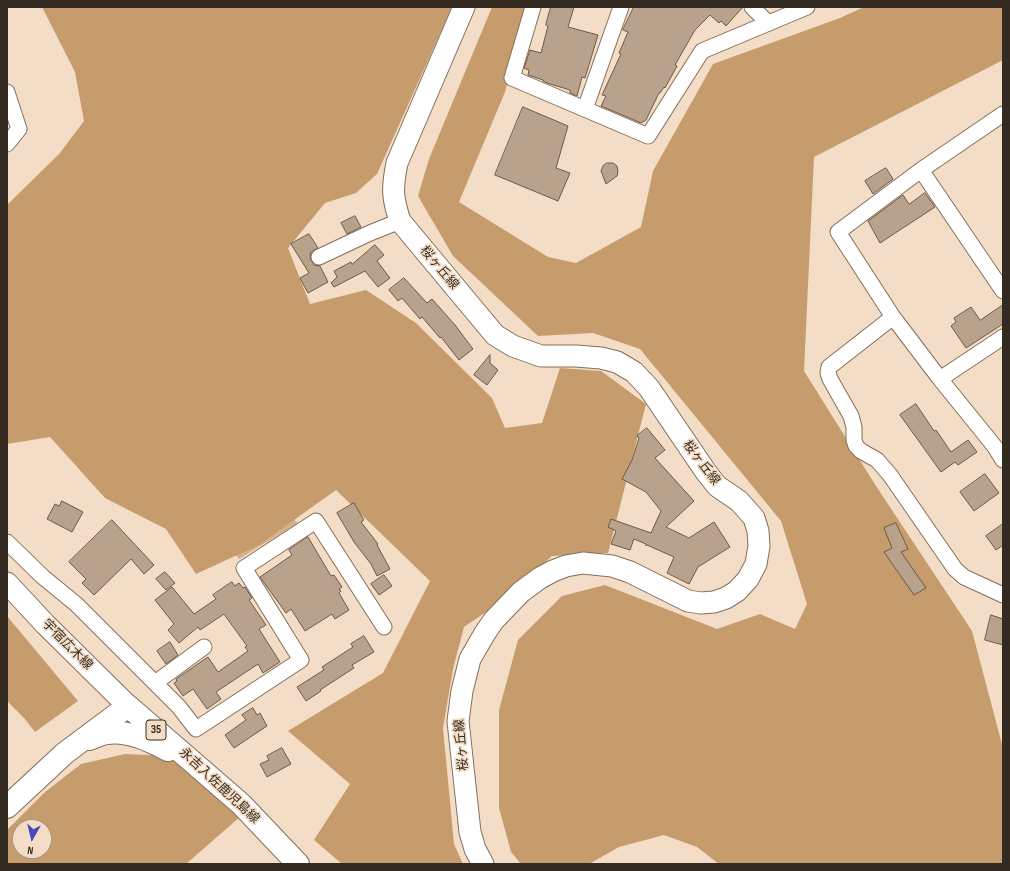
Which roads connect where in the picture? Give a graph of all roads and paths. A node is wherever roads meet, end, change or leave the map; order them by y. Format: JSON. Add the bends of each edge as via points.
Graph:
{"nodes":[{"id":1,"x":464,"y":7,"type":"edge"},
{"id":2,"x":533,"y":7,"type":"edge"},
{"id":3,"x":621,"y":7,"type":"edge"},
{"id":4,"x":752,"y":7,"type":"edge"},
{"id":5,"x":807,"y":7,"type":"edge"},
{"id":6,"x":768,"y":23,"type":"junction"},
{"id":7,"x":7,"y":92,"type":"edge"},
{"id":8,"x":585,"y":109,"type":"junction"},
{"id":9,"x":1003,"y":114,"type":"edge"},
{"id":10,"x":7,"y":144,"type":"edge"},
{"id":11,"x":921,"y":170,"type":"junction"},
{"id":12,"x":400,"y":221,"type":"junction"},
{"id":13,"x":319,"y":257,"type":"dead end"},
{"id":14,"x":1003,"y":291,"type":"edge"},
{"id":15,"x":893,"y":317,"type":"junction"},
{"id":16,"x":1003,"y":337,"type":"edge"},
{"id":17,"x":940,"y":379,"type":"junction"},
{"id":18,"x":1003,"y":460,"type":"edge"},
{"id":19,"x":7,"y":542,"type":"edge"},
{"id":20,"x":7,"y":583,"type":"edge"},
{"id":21,"x":1003,"y":595,"type":"edge"},
{"id":22,"x":384,"y":627,"type":"dead end"},
{"id":23,"x":204,"y":647,"type":"dead end"},
{"id":24,"x":155,"y":683,"type":"junction"},
{"id":25,"x":128,"y":706,"type":"junction"},
{"id":26,"x":80,"y":742,"type":"junction"},
{"id":27,"x":198,"y":766,"type":"junction"},
{"id":28,"x":7,"y":807,"type":"edge"},
{"id":29,"x":298,"y":864,"type":"edge"},
{"id":30,"x":483,"y":864,"type":"edge"}],
"edges":[{"from":1,"to":12,"type":"street","name":"桜ヶ丘線","via":[[397,163],[393,181],[394,201]]},
{"from":2,"to":8,"type":"street","via":[[512,78]]},
{"from":3,"to":8,"type":"street"},
{"from":4,"to":6,"type":"street"},
{"from":5,"to":6,"type":"street"},
{"from":6,"to":8,"type":"street","via":[[702,50],[648,136]]},
{"from":7,"to":10,"type":"street","via":[[19,129]]},
{"from":9,"to":11,"type":"street"},
{"from":11,"to":14,"type":"street"},
{"from":11,"to":15,"type":"street","via":[[838,232]]},
{"from":12,"to":13,"type":"street"},
{"from":12,"to":30,"type":"street","name":"桜ヶ丘線","via":[[495,335],[513,346],[541,356],[601,358],[617,362],[634,372],[649,388],[717,486],[739,501],[754,518],[758,531],[756,564],[748,579],[726,598],[714,602],[688,602],[630,572],[612,566],[583,563],[566,566],[540,578],[521,592],[494,620],[470,659],[458,721],[470,832]]},
{"from":15,"to":17,"type":"street"},
{"from":15,"to":21,"type":"street","via":[[829,367],[830,379],[851,416],[856,446],[877,460],[890,475],[964,577]]},
{"from":16,"to":17,"type":"street"},
{"from":17,"to":18,"type":"street"},
{"from":19,"to":24,"type":"street","via":[[42,577],[76,604]]},
{"from":20,"to":25,"type":"street","name":"宇宿広木線"},
{"from":22,"to":24,"type":"street","via":[[316,521],[244,568],[301,660],[196,729]]},
{"from":23,"to":24,"type":"street"},
{"from":25,"to":26,"type":"main road"},
{"from":25,"to":27,"type":"main road","name":"永吉入佐鹿児島線","number":"35"},
{"from":26,"to":27,"type":"main road","via":[[108,733],[136,736]]},
{"from":26,"to":28,"type":"main road"},
{"from":27,"to":29,"type":"main road","name":"永吉入佐鹿児島線","number":"35","via":[[241,804]]}]}
